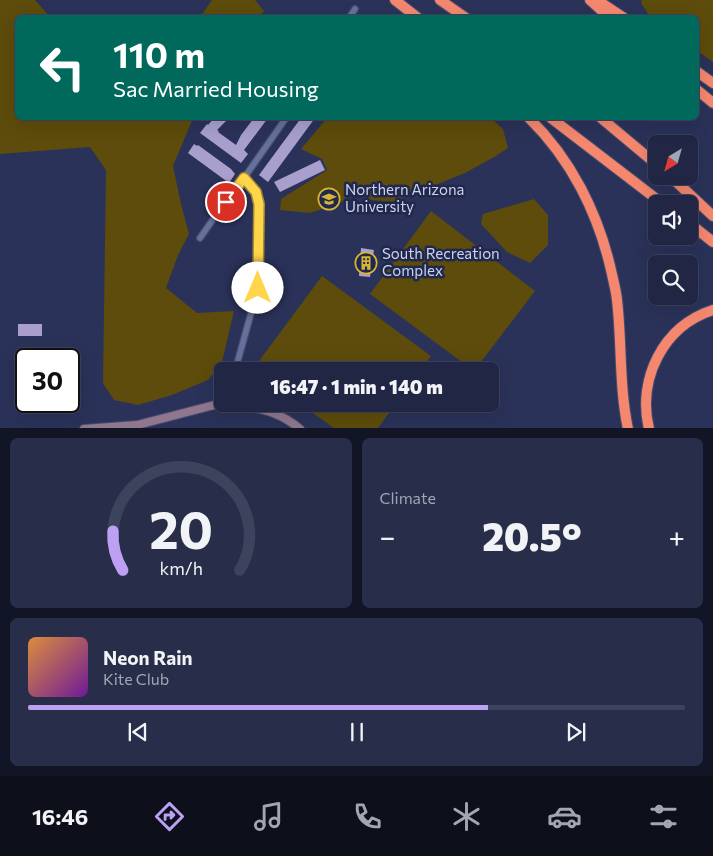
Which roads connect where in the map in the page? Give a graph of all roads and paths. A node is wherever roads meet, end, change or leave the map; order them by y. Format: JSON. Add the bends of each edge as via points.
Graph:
{"nodes":[{"id":1,"x":395,"y":0,"type":"edge"},
{"id":2,"x":440,"y":0,"type":"edge"},
{"id":3,"x":590,"y":0,"type":"edge"},
{"id":4,"x":597,"y":0,"type":"edge"},
{"id":5,"x":354,"y":9,"type":"dead end"},
{"id":6,"x":351,"y":15,"type":"edge"},
{"id":7,"x":414,"y":15,"type":"edge"},
{"id":8,"x":462,"y":15,"type":"edge"},
{"id":9,"x":607,"y":15,"type":"edge"},
{"id":10,"x":620,"y":15,"type":"edge"},
{"id":11,"x":699,"y":73,"type":"edge"},
{"id":12,"x":713,"y":83,"type":"edge"},
{"id":13,"x":699,"y":92,"type":"edge"},
{"id":14,"x":713,"y":104,"type":"edge"},
{"id":15,"x":285,"y":120,"type":"edge"},
{"id":16,"x":531,"y":120,"type":"edge"},
{"id":17,"x":554,"y":120,"type":"edge"},
{"id":18,"x":603,"y":120,"type":"edge"},
{"id":19,"x":648,"y":157,"type":"edge"},
{"id":20,"x":244,"y":178,"type":"junction"},
{"id":21,"x":680,"y":185,"type":"edge"},
{"id":22,"x":651,"y":195,"type":"edge"},
{"id":23,"x":713,"y":216,"type":"edge"},
{"id":24,"x":698,"y":230,"type":"edge"},
{"id":25,"x":200,"y":238,"type":"dead end"},
{"id":26,"x":713,"y":242,"type":"edge"},
{"id":27,"x":713,"y":310,"type":"edge"},
{"id":28,"x":237,"y":362,"type":"edge"},
{"id":29,"x":214,"y":405,"type":"edge"},
{"id":30,"x":272,"y":412,"type":"edge"},
{"id":31,"x":84,"y":428,"type":"edge"},
{"id":32,"x":300,"y":428,"type":"edge"},
{"id":33,"x":628,"y":428,"type":"edge"},
{"id":34,"x":649,"y":428,"type":"edge"}],
"edges":[{"from":1,"to":7,"type":"highway"},
{"from":2,"to":8,"type":"highway"},
{"from":3,"to":9,"type":"highway"},
{"from":4,"to":10,"type":"highway"},
{"from":5,"to":6,"type":"street"},
{"from":11,"to":12,"type":"highway"},
{"from":13,"to":14,"type":"highway"},
{"from":15,"to":20,"type":"street"},
{"from":16,"to":33,"type":"highway","via":[[550,140],[574,175],[603,239],[617,298],[622,394]]},
{"from":17,"to":22,"type":"highway"},
{"from":18,"to":19,"type":"highway"},
{"from":20,"to":25,"type":"street"},
{"from":20,"to":28,"type":"street","via":[[256,192],[259,204],[258,288]]},
{"from":21,"to":23,"type":"highway"},
{"from":24,"to":26,"type":"highway"},
{"from":27,"to":34,"type":"highway","via":[[684,325],[660,353],[646,393]]},
{"from":29,"to":31,"type":"street","via":[[137,425]]},
{"from":30,"to":32,"type":"street"}]}
